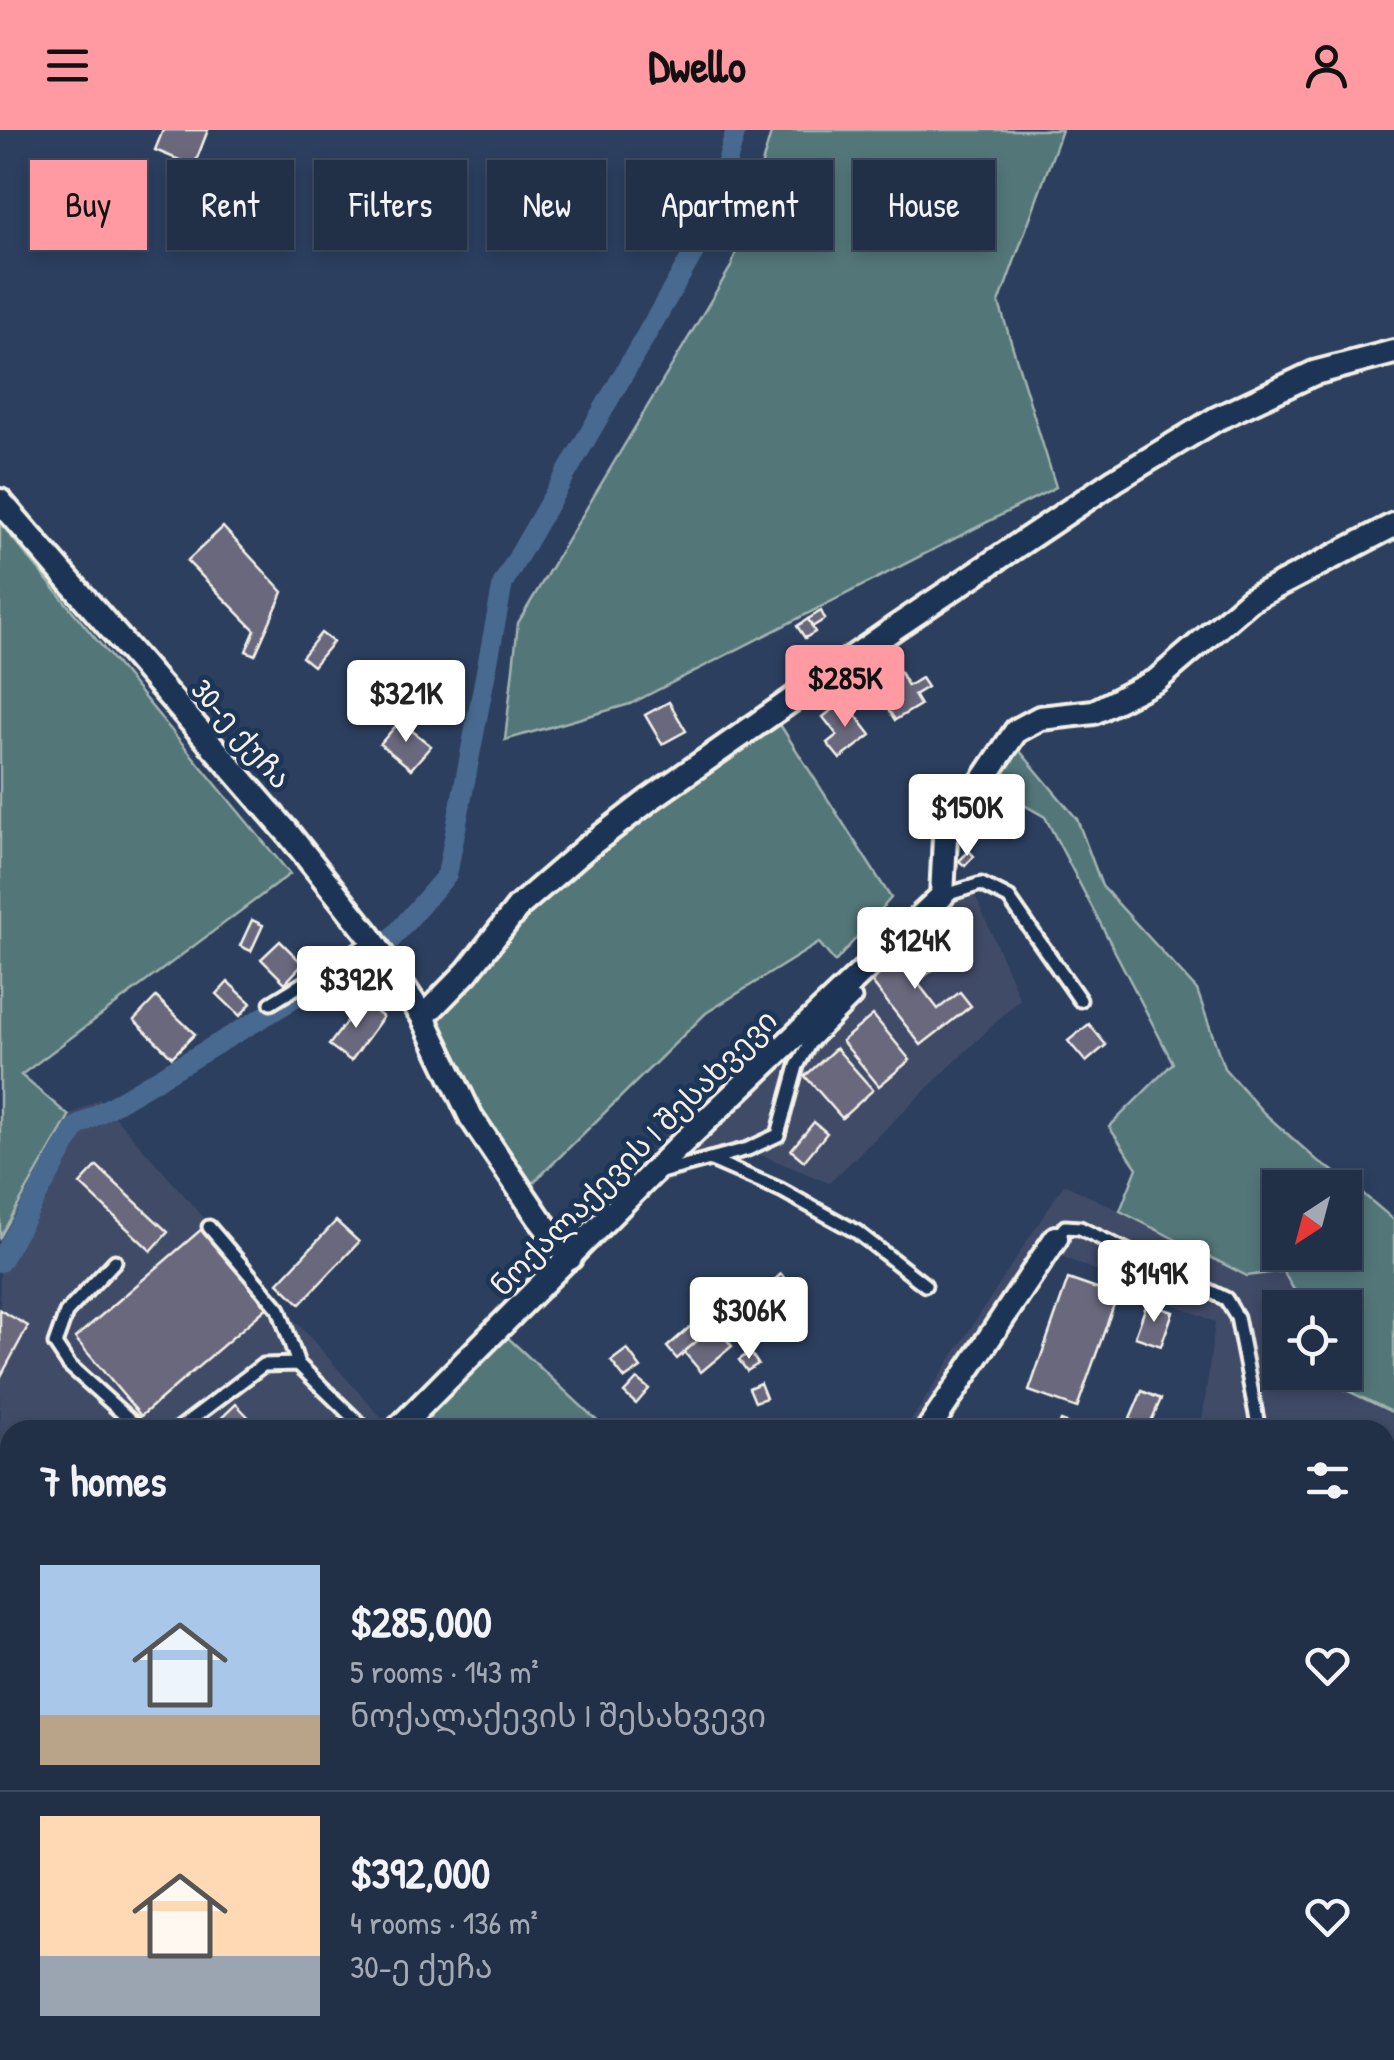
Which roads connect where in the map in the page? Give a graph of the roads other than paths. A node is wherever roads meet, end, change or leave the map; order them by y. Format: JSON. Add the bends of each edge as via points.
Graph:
{"nodes":[{"id":1,"x":1394,"y":352,"type":"edge"},
{"id":2,"x":0,"y":501,"type":"edge"},
{"id":3,"x":1394,"y":525,"type":"edge"},
{"id":4,"x":942,"y":896,"type":"junction"},
{"id":5,"x":372,"y":941,"type":"junction"},
{"id":6,"x":855,"y":998,"type":"dead end"},
{"id":7,"x":1080,"y":1000,"type":"dead end"},
{"id":8,"x":271,"y":1003,"type":"dead end"},
{"id":9,"x":423,"y":1017,"type":"junction"},
{"id":10,"x":709,"y":1159,"type":"junction"},
{"id":11,"x":652,"y":1175,"type":"junction"},
{"id":12,"x":208,"y":1227,"type":"dead end"},
{"id":13,"x":1056,"y":1238,"type":"joint"},
{"id":14,"x":570,"y":1258,"type":"junction"},
{"id":15,"x":115,"y":1261,"type":"dead end"},
{"id":16,"x":925,"y":1285,"type":"dead end"},
{"id":17,"x":298,"y":1364,"type":"junction"},
{"id":18,"x":130,"y":1420,"type":"edge"},
{"id":19,"x":190,"y":1420,"type":"edge"},
{"id":20,"x":356,"y":1420,"type":"edge"},
{"id":21,"x":407,"y":1420,"type":"edge"},
{"id":22,"x":935,"y":1420,"type":"edge"},
{"id":23,"x":1258,"y":1420,"type":"edge"}],
"edges":[{"from":1,"to":9,"type":"street","via":[[1314,373],[1216,419],[896,627],[584,849],[519,906]]},
{"from":2,"to":5,"type":"street","name":"30-ე ქუჩა","via":[[288,833]]},
{"from":3,"to":4,"type":"street","via":[[1250,600],[1157,680],[1094,712],[1040,718],[1016,732],[945,837]]},
{"from":4,"to":7,"type":"lane","via":[[981,884],[1009,898]]},
{"from":4,"to":11,"type":"street","name":"ნოქალაქევის I შესახვევი"},
{"from":5,"to":8,"type":"lane"},
{"from":5,"to":9,"type":"street","name":"30-ე ქუჩა"},
{"from":6,"to":10,"type":"lane","via":[[796,1066],[778,1134]]},
{"from":9,"to":14,"type":"street","name":"30-ე ქუჩა","via":[[471,1117]]},
{"from":10,"to":11,"type":"lane"},
{"from":10,"to":16,"type":"lane","via":[[857,1232]]},
{"from":11,"to":14,"type":"street","name":"ნოქალაქევის I შესახვევი"},
{"from":12,"to":17,"type":"lane","via":[[279,1309]]},
{"from":13,"to":22,"type":"street"},
{"from":13,"to":23,"type":"lane","via":[[1066,1227],[1080,1228],[1226,1299],[1238,1317]]},
{"from":14,"to":21,"type":"street","name":"ნოქალაქევის I შესახვევი"},
{"from":15,"to":18,"type":"lane","via":[[66,1313],[54,1344]]},
{"from":17,"to":19,"type":"lane","via":[[263,1365]]},
{"from":17,"to":20,"type":"lane"}]}
